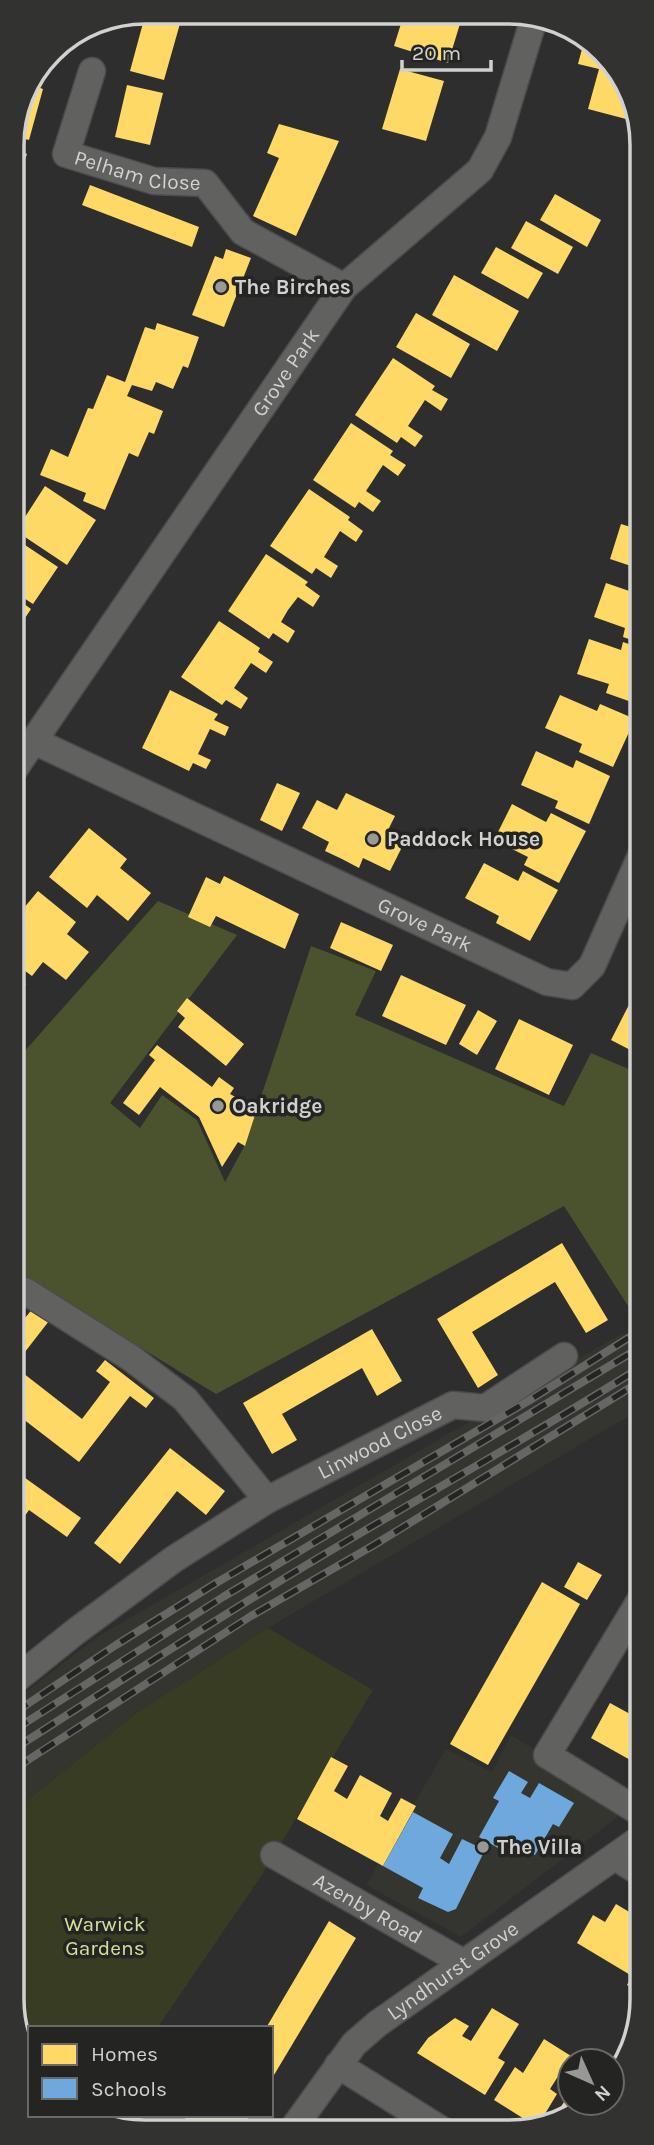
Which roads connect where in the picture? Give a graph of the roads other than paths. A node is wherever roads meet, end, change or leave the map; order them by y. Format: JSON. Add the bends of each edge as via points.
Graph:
{"nodes":[{"id":1,"x":531,"y":27,"type":"edge"},
{"id":2,"x":92,"y":71,"type":"dead end"},
{"id":3,"x":344,"y":287,"type":"junction"},
{"id":4,"x":34,"y":741,"type":"junction"},
{"id":5,"x":25,"y":754,"type":"edge"},
{"id":6,"x":630,"y":881,"type":"edge"},
{"id":7,"x":24,"y":1291,"type":"edge"},
{"id":8,"x":564,"y":1356,"type":"dead end"},
{"id":9,"x":267,"y":1500,"type":"junction"},
{"id":10,"x":629,"y":1619,"type":"edge"},
{"id":11,"x":24,"y":1673,"type":"edge"},
{"id":12,"x":629,"y":1806,"type":"edge"},
{"id":13,"x":629,"y":1847,"type":"edge"},
{"id":14,"x":274,"y":1855,"type":"dead end"},
{"id":15,"x":615,"y":1857,"type":"junction"},
{"id":16,"x":629,"y":1866,"type":"edge"},
{"id":17,"x":464,"y":1963,"type":"junction"},
{"id":18,"x":338,"y":2065,"type":"junction"},
{"id":19,"x":299,"y":2120,"type":"edge"},
{"id":20,"x":426,"y":2120,"type":"edge"}],
"edges":[{"from":1,"to":3,"type":"street","name":"Grove Park","via":[[498,137],[480,170]]},
{"from":2,"to":3,"type":"street","name":"Pelham Close","via":[[66,154],[154,181],[205,183],[243,232]]},
{"from":3,"to":4,"type":"street","name":"Grove Park"},
{"from":4,"to":5,"type":"street","name":"Grove Park"},
{"from":4,"to":6,"type":"street","name":"Grove Park","via":[[547,982],[572,986],[592,966]]},
{"from":7,"to":9,"type":"street","via":[[185,1399]]},
{"from":8,"to":9,"type":"street","name":"Linwood Close","via":[[485,1408],[453,1405]]},
{"from":9,"to":11,"type":"street","name":"Linwood Close","via":[[174,1559]]},
{"from":10,"to":12,"type":"street","via":[[547,1755]]},
{"from":13,"to":15,"type":"street","name":"Lyndhurst Grove"},
{"from":14,"to":17,"type":"street","name":"Azenby Road"},
{"from":15,"to":16,"type":"street"},
{"from":15,"to":17,"type":"street","name":"Lyndhurst Grove"},
{"from":17,"to":18,"type":"street","name":"Lyndhurst Grove","via":[[377,2024]]},
{"from":18,"to":19,"type":"street","name":"Lyndhurst Grove"},
{"from":18,"to":20,"type":"street"}]}
